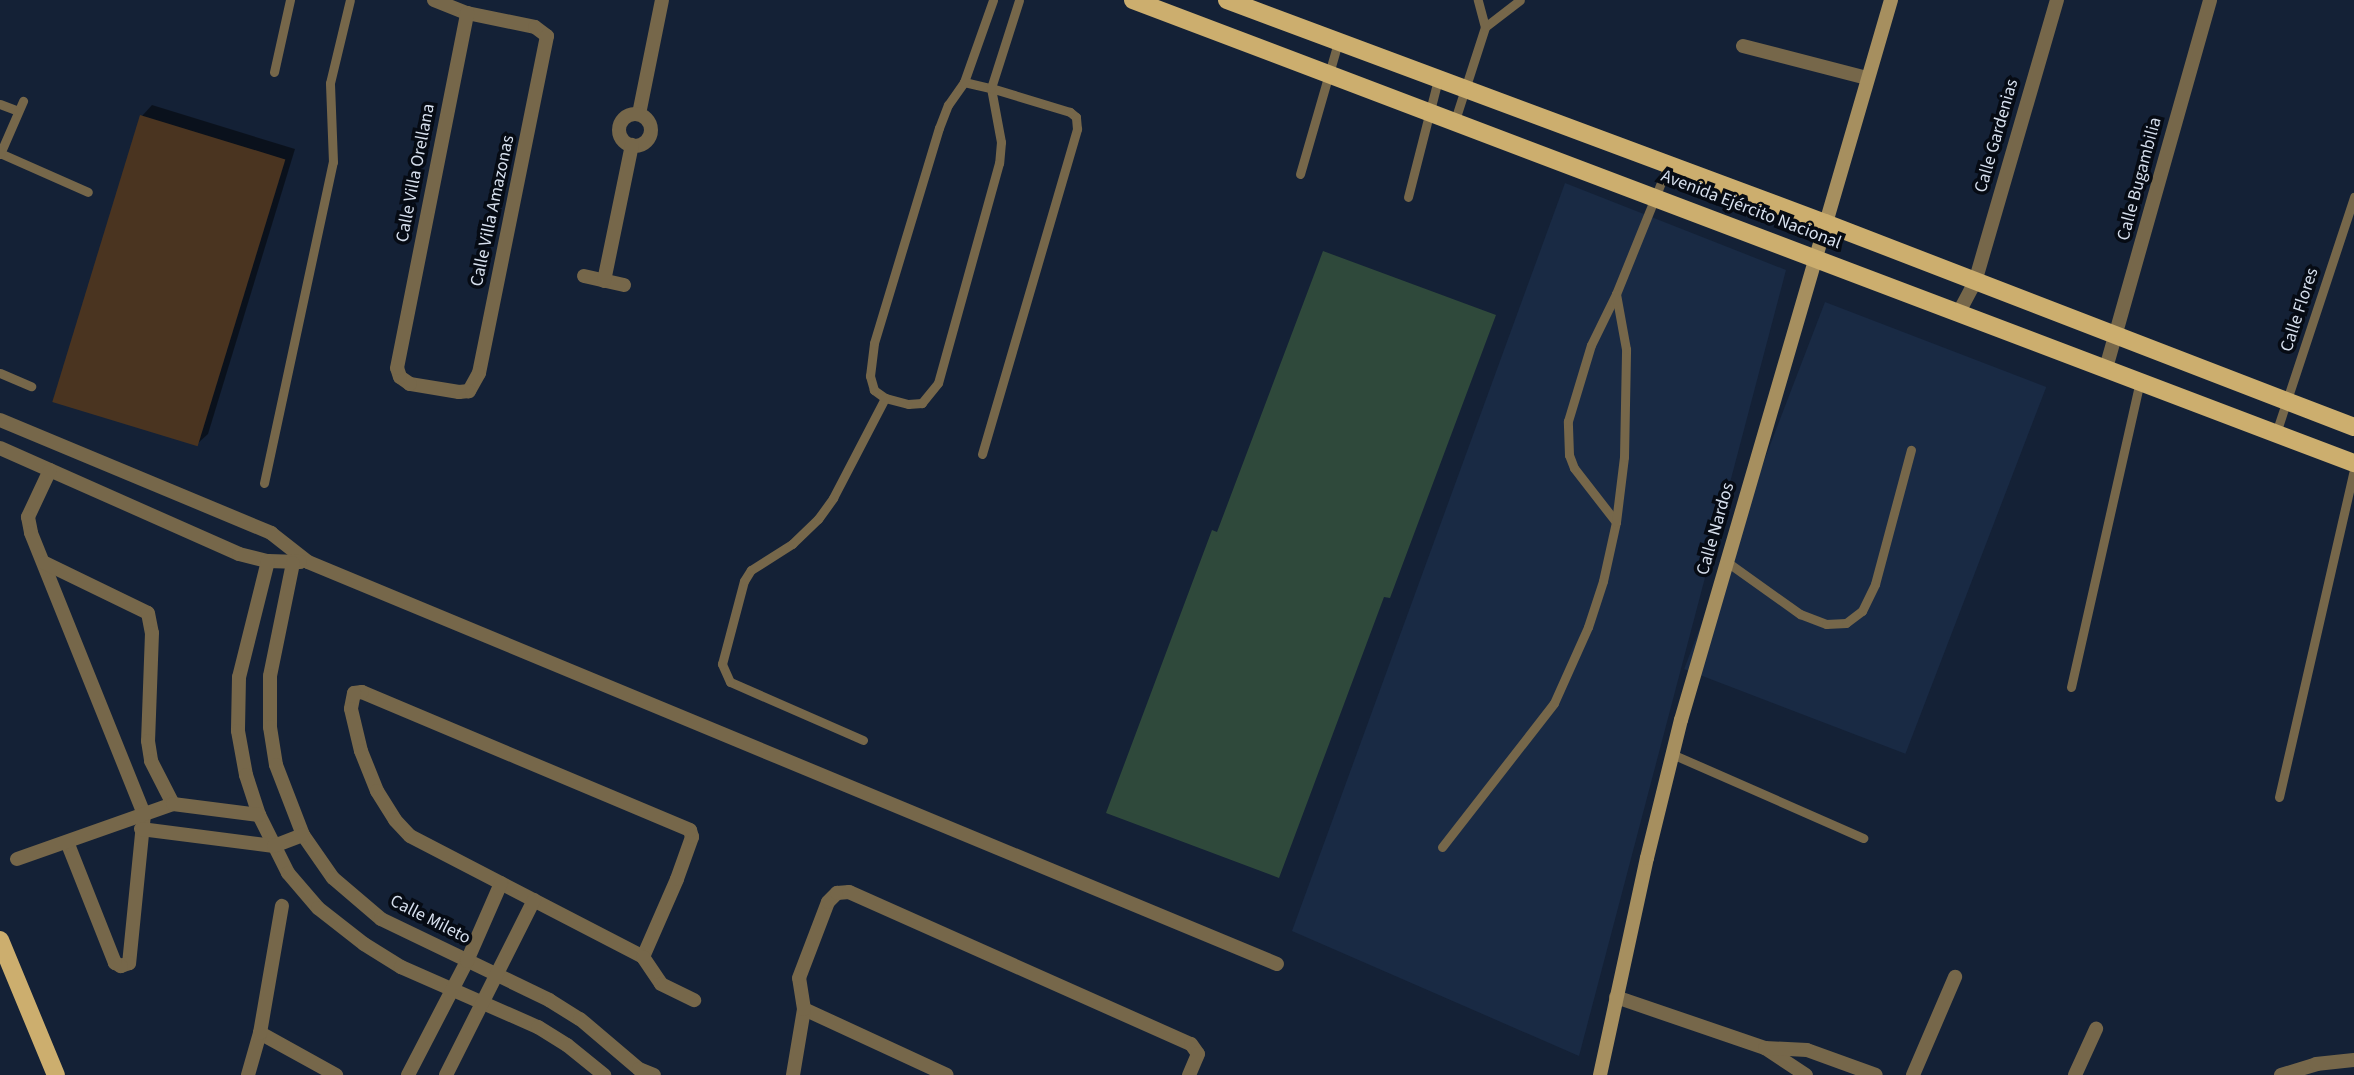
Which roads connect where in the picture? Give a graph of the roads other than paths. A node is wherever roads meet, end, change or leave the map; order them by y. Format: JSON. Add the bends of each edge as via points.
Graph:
{"nodes":[{"id":1,"x":290,"y":0,"type":"edge"},
{"id":2,"x":349,"y":0,"type":"edge"},
{"id":3,"x":434,"y":0,"type":"edge"},
{"id":4,"x":662,"y":0,"type":"edge"},
{"id":5,"x":993,"y":0,"type":"edge"},
{"id":6,"x":1019,"y":0,"type":"edge"},
{"id":7,"x":1133,"y":0,"type":"edge"},
{"id":8,"x":1227,"y":0,"type":"edge"},
{"id":9,"x":1478,"y":0,"type":"edge"},
{"id":10,"x":1520,"y":0,"type":"edge"},
{"id":11,"x":1891,"y":0,"type":"edge"},
{"id":12,"x":2057,"y":0,"type":"edge"},
{"id":13,"x":2210,"y":0,"type":"edge"},
{"id":14,"x":1248,"y":4,"type":"edge"},
{"id":15,"x":467,"y":13,"type":"junction"},
{"id":16,"x":1485,"y":27,"type":"junction"},
{"id":17,"x":1338,"y":42,"type":"junction"},
{"id":18,"x":1743,"y":46,"type":"dead end"},
{"id":19,"x":274,"y":72,"type":"dead end"},
{"id":20,"x":1329,"y":74,"type":"junction"},
{"id":21,"x":1867,"y":78,"type":"junction"},
{"id":22,"x":1438,"y":79,"type":"junction"},
{"id":23,"x":964,"y":82,"type":"junction"},
{"id":24,"x":991,"y":88,"type":"junction"},
{"id":25,"x":1463,"y":88,"type":"junction"},
{"id":26,"x":23,"y":101,"type":"dead end"},
{"id":27,"x":0,"y":104,"type":"edge"},
{"id":28,"x":18,"y":111,"type":"junction"},
{"id":29,"x":1429,"y":111,"type":"junction"},
{"id":30,"x":639,"y":114,"type":"junction"},
{"id":31,"x":1455,"y":120,"type":"junction"},
{"id":32,"x":632,"y":145,"type":"junction"},
{"id":33,"x":0,"y":153,"type":"edge"},
{"id":34,"x":1668,"y":164,"type":"junction"},
{"id":35,"x":1300,"y":174,"type":"dead end"},
{"id":36,"x":88,"y":192,"type":"dead end"},
{"id":37,"x":1408,"y":197,"type":"dead end"},
{"id":38,"x":1656,"y":197,"type":"junction"},
{"id":39,"x":2354,"y":197,"type":"edge"},
{"id":40,"x":1825,"y":223,"type":"junction"},
{"id":41,"x":1816,"y":257,"type":"junction"},
{"id":42,"x":584,"y":276,"type":"dead end"},
{"id":43,"x":604,"y":281,"type":"junction"},
{"id":44,"x":1975,"y":282,"type":"junction"},
{"id":45,"x":624,"y":285,"type":"dead end"},
{"id":46,"x":1616,"y":294,"type":"junction"},
{"id":47,"x":1959,"y":312,"type":"junction"},
{"id":48,"x":2117,"y":335,"type":"junction"},
{"id":49,"x":2106,"y":368,"type":"junction"},
{"id":50,"x":0,"y":373,"type":"edge"},
{"id":51,"x":2140,"y":381,"type":"junction"},
{"id":52,"x":31,"y":386,"type":"dead end"},
{"id":53,"x":469,"y":391,"type":"joint"},
{"id":54,"x":885,"y":398,"type":"junction"},
{"id":55,"x":2287,"y":401,"type":"junction"},
{"id":56,"x":0,"y":420,"type":"edge"},
{"id":57,"x":2354,"y":427,"type":"edge"},
{"id":58,"x":2276,"y":433,"type":"junction"},
{"id":59,"x":0,"y":448,"type":"edge"},
{"id":60,"x":1911,"y":450,"type":"dead end"},
{"id":61,"x":982,"y":454,"type":"dead end"},
{"id":62,"x":2354,"y":463,"type":"edge"},
{"id":63,"x":50,"y":470,"type":"junction"},
{"id":64,"x":2354,"y":470,"type":"edge"},
{"id":65,"x":264,"y":483,"type":"dead end"},
{"id":66,"x":1616,"y":522,"type":"junction"},
{"id":67,"x":268,"y":561,"type":"junction"},
{"id":68,"x":301,"y":562,"type":"junction"},
{"id":69,"x":1727,"y":562,"type":"junction"},
{"id":70,"x":45,"y":563,"type":"junction"},
{"id":71,"x":2071,"y":687,"type":"dead end"},
{"id":72,"x":863,"y":740,"type":"dead end"},
{"id":73,"x":1672,"y":754,"type":"junction"},
{"id":74,"x":2279,"y":797,"type":"dead end"},
{"id":75,"x":173,"y":804,"type":"junction"},
{"id":76,"x":144,"y":814,"type":"junction"},
{"id":77,"x":260,"y":816,"type":"junction"},
{"id":78,"x":141,"y":829,"type":"junction"},
{"id":79,"x":303,"y":835,"type":"junction"},
{"id":80,"x":1863,"y":838,"type":"dead end"},
{"id":81,"x":66,"y":842,"type":"junction"},
{"id":82,"x":274,"y":846,"type":"junction"},
{"id":83,"x":1442,"y":847,"type":"dead end"},
{"id":84,"x":17,"y":859,"type":"dead end"},
{"id":85,"x":501,"y":883,"type":"junction"},
{"id":86,"x":534,"y":900,"type":"junction"},
{"id":87,"x":282,"y":906,"type":"dead end"},
{"id":88,"x":0,"y":940,"type":"edge"},
{"id":89,"x":643,"y":957,"type":"junction"},
{"id":90,"x":467,"y":961,"type":"junction"},
{"id":91,"x":1277,"y":964,"type":"dead end"},
{"id":92,"x":496,"y":974,"type":"junction"},
{"id":93,"x":1955,"y":977,"type":"dead end"},
{"id":94,"x":453,"y":990,"type":"junction"},
{"id":95,"x":1616,"y":997,"type":"junction"},
{"id":96,"x":694,"y":1000,"type":"dead end"},
{"id":97,"x":481,"y":1003,"type":"junction"},
{"id":98,"x":804,"y":1009,"type":"junction"},
{"id":99,"x":2095,"y":1029,"type":"dead end"},
{"id":100,"x":260,"y":1033,"type":"junction"},
{"id":101,"x":1765,"y":1048,"type":"junction"},
{"id":102,"x":2354,"y":1060,"type":"edge"},
{"id":103,"x":2285,"y":1074,"type":"edge"},
{"id":104,"x":56,"y":1075,"type":"edge"},
{"id":105,"x":247,"y":1075,"type":"edge"},
{"id":106,"x":336,"y":1075,"type":"edge"},
{"id":107,"x":408,"y":1075,"type":"edge"},
{"id":108,"x":446,"y":1075,"type":"edge"},
{"id":109,"x":604,"y":1075,"type":"edge"},
{"id":110,"x":654,"y":1075,"type":"edge"},
{"id":111,"x":793,"y":1075,"type":"edge"},
{"id":112,"x":947,"y":1075,"type":"edge"},
{"id":113,"x":1189,"y":1075,"type":"edge"},
{"id":114,"x":1600,"y":1075,"type":"edge"},
{"id":115,"x":1807,"y":1075,"type":"edge"},
{"id":116,"x":1876,"y":1075,"type":"edge"},
{"id":117,"x":1913,"y":1075,"type":"edge"},
{"id":118,"x":2075,"y":1075,"type":"edge"}],
"edges":[{"from":1,"to":19,"type":"lane"},
{"from":2,"to":65,"type":"lane","via":[[330,83],[333,162]]},
{"from":3,"to":15,"type":"street"},
{"from":4,"to":30,"type":"street"},
{"from":5,"to":23,"type":"lane"},
{"from":6,"to":24,"type":"lane"},
{"from":7,"to":20,"type":"main road","name":"Avenida Ejército Nacional"},
{"from":8,"to":14,"type":"main road","name":"Avenida Ejército Nacional"},
{"from":9,"to":16,"type":"lane"},
{"from":10,"to":16,"type":"lane"},
{"from":11,"to":21,"type":"street","name":"Calle Nardos"},
{"from":12,"to":44,"type":"street","name":"Calle Gardenias"},
{"from":13,"to":48,"type":"street","name":"Calle Bugambilia"},
{"from":14,"to":17,"type":"main road","name":"Avenida Ejército Nacional"},
{"from":15,"to":53,"type":"street","name":"Calle Villa Orellana","via":[[399,356],[400,377],[410,384]]},
{"from":15,"to":53,"type":"street","name":"Calle Villa Amazonas","via":[[535,27],[547,36],[479,373]]},
{"from":16,"to":25,"type":"lane"},
{"from":17,"to":20,"type":"lane"},
{"from":17,"to":22,"type":"main road","name":"Avenida Ejército Nacional"},
{"from":18,"to":21,"type":"street"},
{"from":20,"to":29,"type":"main road","name":"Avenida Ejército Nacional"},
{"from":20,"to":35,"type":"lane"},
{"from":21,"to":40,"type":"street","name":"Calle Nardos"},
{"from":22,"to":25,"type":"main road","name":"Avenida Ejército Nacional"},
{"from":22,"to":29,"type":"lane"},
{"from":23,"to":24,"type":"lane"},
{"from":23,"to":54,"type":"lane","via":[[939,128],[874,343],[870,376],[874,390]]},
{"from":24,"to":54,"type":"lane","via":[[1001,142],[999,163],[938,383],[922,403]]},
{"from":24,"to":61,"type":"lane","via":[[1070,112],[1076,117],[1077,129]]},
{"from":25,"to":31,"type":"lane"},
{"from":25,"to":34,"type":"main road","name":"Avenida Ejército Nacional"},
{"from":26,"to":28,"type":"lane"},
{"from":27,"to":28,"type":"lane"},
{"from":28,"to":33,"type":"lane"},
{"from":29,"to":31,"type":"main road","name":"Avenida Ejército Nacional"},
{"from":29,"to":37,"type":"lane"},
{"from":30,"to":32,"type":"street","via":[[646,118],[650,133],[647,140]]},
{"from":30,"to":32,"type":"street","via":[[626,116],[619,126],[621,139]]},
{"from":31,"to":38,"type":"main road","name":"Avenida Ejército Nacional"},
{"from":32,"to":43,"type":"street"},
{"from":33,"to":36,"type":"lane"},
{"from":34,"to":38,"type":"lane"},
{"from":34,"to":40,"type":"main road","name":"Avenida Ejército Nacional"},
{"from":38,"to":41,"type":"main road","name":"Avenida Ejército Nacional"},
{"from":38,"to":46,"type":"lane"},
{"from":39,"to":55,"type":"lane","name":"Calle Flores"},
{"from":40,"to":41,"type":"street","name":"Calle Nardos"},
{"from":40,"to":44,"type":"main road","name":"Avenida Ejército Nacional"},
{"from":41,"to":47,"type":"main road","name":"Avenida Ejército Nacional"},
{"from":41,"to":69,"type":"street","name":"Calle Nardos"},
{"from":42,"to":43,"type":"street"},
{"from":43,"to":45,"type":"street"},
{"from":44,"to":47,"type":"street","name":"Calle Gardenias"},
{"from":44,"to":48,"type":"main road","name":"Avenida Ejército Nacional"},
{"from":46,"to":66,"type":"lane","via":[[1626,349],[1626,400]]},
{"from":46,"to":66,"type":"lane","via":[[1591,345],[1567,439],[1574,468]]},
{"from":47,"to":49,"type":"main road","name":"Avenida Ejército Nacional"},
{"from":48,"to":49,"type":"street","name":"Calle Bugambilia"},
{"from":48,"to":55,"type":"main road","name":"Avenida Ejército Nacional"},
{"from":49,"to":51,"type":"main road","name":"Avenida Ejército Nacional"},
{"from":50,"to":52,"type":"lane"},
{"from":51,"to":58,"type":"main road","name":"Avenida Ejército Nacional"},
{"from":51,"to":71,"type":"lane"},
{"from":54,"to":72,"type":"lane","via":[[818,519],[792,544],[751,570],[744,581],[722,664],[730,682]]},
{"from":55,"to":57,"type":"main road","name":"Avenida Ejército Nacional"},
{"from":55,"to":58,"type":"lane","name":"Calle Flores"},
{"from":56,"to":68,"type":"street","via":[[271,533]]},
{"from":58,"to":62,"type":"main road","name":"Avenida Ejército Nacional"},
{"from":59,"to":63,"type":"street"},
{"from":60,"to":69,"type":"lane","via":[[1875,584],[1862,611],[1846,624],[1826,624],[1800,614]]},
{"from":63,"to":67,"type":"street","via":[[239,554]]},
{"from":63,"to":70,"type":"street","via":[[28,517]]},
{"from":64,"to":74,"type":"lane"},
{"from":66,"to":83,"type":"lane","via":[[1588,628],[1554,703]]},
{"from":67,"to":68,"type":"street"},
{"from":67,"to":77,"type":"street","via":[[244,655],[237,705],[246,775]]},
{"from":68,"to":79,"type":"street","name":"Calle Mileto","via":[[270,676],[269,717],[276,765]]},
{"from":68,"to":91,"type":"street"},
{"from":69,"to":73,"type":"street","name":"Calle Nardos"},
{"from":70,"to":75,"type":"street","via":[[148,613],[152,633],[148,741],[151,761]]},
{"from":70,"to":76,"type":"street"},
{"from":73,"to":80,"type":"lane"},
{"from":73,"to":95,"type":"street","name":"Calle Nardos"},
{"from":75,"to":76,"type":"street"},
{"from":75,"to":77,"type":"street"},
{"from":76,"to":78,"type":"street"},
{"from":76,"to":81,"type":"street"},
{"from":77,"to":82,"type":"street"},
{"from":78,"to":81,"type":"street","via":[[129,963],[121,966],[114,963]]},
{"from":78,"to":82,"type":"street"},
{"from":79,"to":82,"type":"street"},
{"from":79,"to":90,"type":"street","name":"Calle Mileto","via":[[333,878],[381,919]]},
{"from":81,"to":84,"type":"street"},
{"from":82,"to":94,"type":"street","via":[[288,873],[318,908],[401,967]]},
{"from":85,"to":86,"type":"street"},
{"from":85,"to":89,"type":"street","via":[[410,836],[395,821],[361,751],[351,709],[354,693],[362,692],[690,830],[692,837],[677,879]]},
{"from":85,"to":90,"type":"street"},
{"from":86,"to":89,"type":"street"},
{"from":86,"to":92,"type":"street"},
{"from":87,"to":100,"type":"street"},
{"from":88,"to":104,"type":"main road"},
{"from":89,"to":96,"type":"street","via":[[661,984]]},
{"from":90,"to":92,"type":"street","name":"Calle Mileto"},
{"from":90,"to":94,"type":"street"},
{"from":92,"to":97,"type":"street"},
{"from":92,"to":110,"type":"street","name":"Calle Mileto","via":[[580,1018],[639,1069]]},
{"from":93,"to":117,"type":"street"},
{"from":94,"to":97,"type":"street"},
{"from":94,"to":107,"type":"street"},
{"from":95,"to":101,"type":"street"},
{"from":95,"to":114,"type":"street","name":"Calle Nardos"},
{"from":97,"to":108,"type":"street"},
{"from":97,"to":109,"type":"street","via":[[552,1035]]},
{"from":98,"to":111,"type":"street"},
{"from":98,"to":112,"type":"street"},
{"from":98,"to":113,"type":"street","via":[[799,978],[828,902],[837,893],[849,892],[1191,1044],[1198,1054]]},
{"from":99,"to":118,"type":"street"},
{"from":100,"to":105,"type":"street"},
{"from":100,"to":106,"type":"street"},
{"from":101,"to":115,"type":"street"},
{"from":101,"to":116,"type":"street","via":[[1807,1051]]},
{"from":102,"to":103,"type":"street","via":[[2316,1064]]}]}
